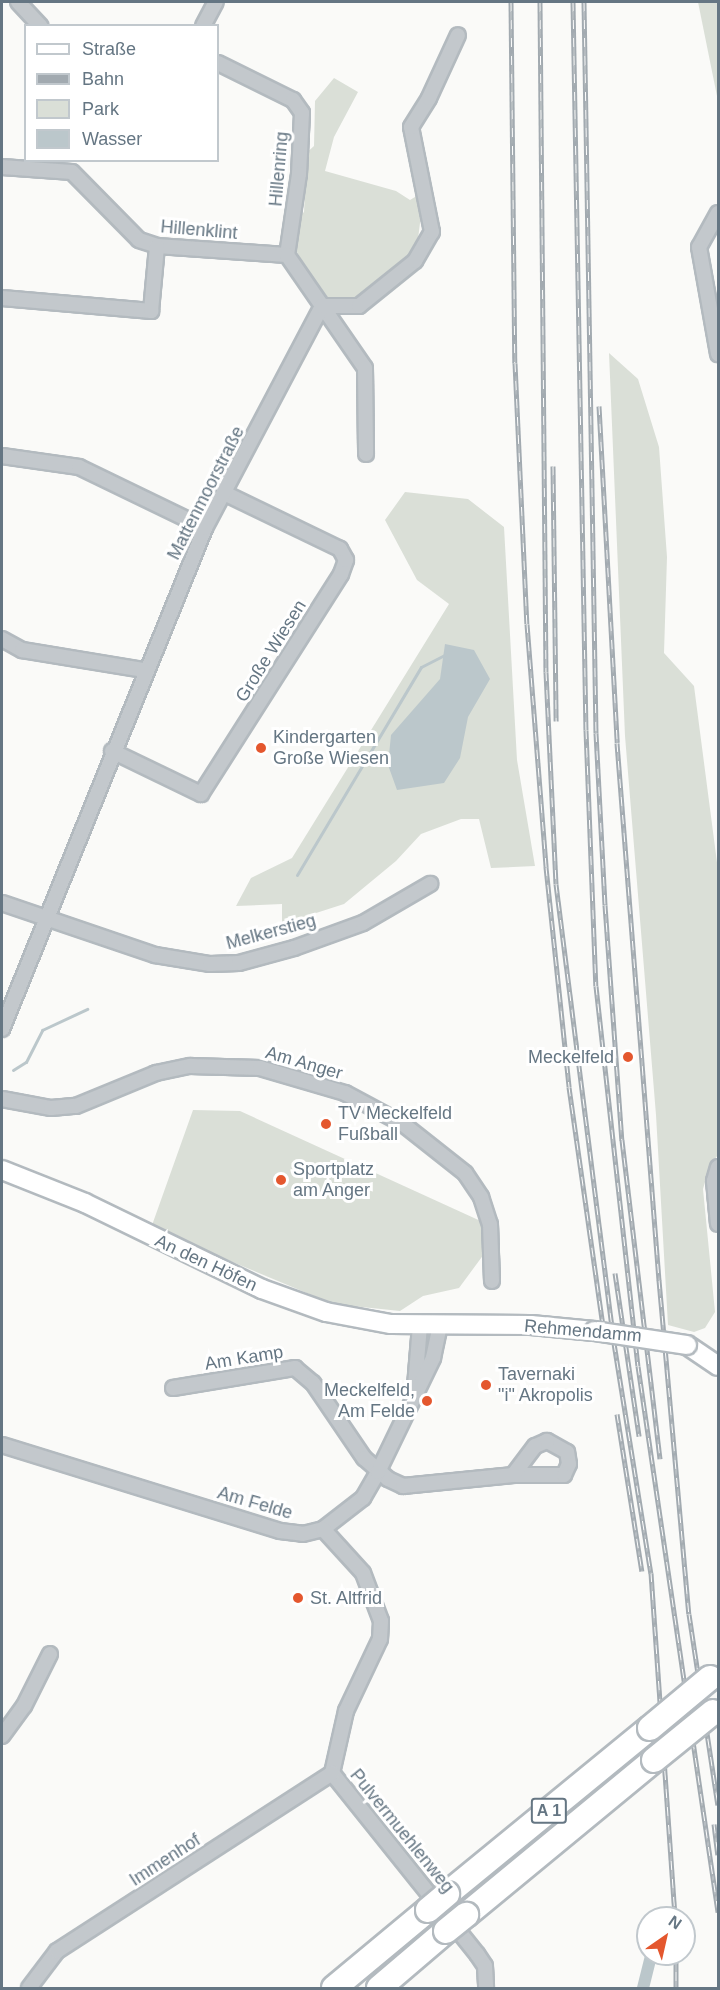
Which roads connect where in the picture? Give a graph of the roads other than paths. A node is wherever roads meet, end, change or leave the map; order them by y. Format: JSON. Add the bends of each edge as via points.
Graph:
{"nodes":[{"id":1,"x":18,"y":2,"type":"edge"},
{"id":2,"x":216,"y":2,"type":"edge"},
{"id":3,"x":38,"y":24,"type":"edge"},
{"id":4,"x":204,"y":24,"type":"edge"},
{"id":5,"x":458,"y":35,"type":"dead end"},
{"id":6,"x":219,"y":63,"type":"edge"},
{"id":7,"x":73,"y":166,"type":"edge"},
{"id":8,"x":2,"y":167,"type":"edge"},
{"id":9,"x":718,"y":213,"type":"edge"},
{"id":10,"x":157,"y":246,"type":"junction"},
{"id":11,"x":287,"y":255,"type":"junction"},
{"id":12,"x":2,"y":298,"type":"edge"},
{"id":13,"x":322,"y":306,"type":"junction"},
{"id":14,"x":718,"y":354,"type":"edge"},
{"id":15,"x":366,"y":454,"type":"dead end"},
{"id":16,"x":2,"y":456,"type":"edge"},
{"id":17,"x":224,"y":493,"type":"junction"},
{"id":18,"x":205,"y":528,"type":"junction"},
{"id":19,"x":2,"y":639,"type":"edge"},
{"id":20,"x":144,"y":670,"type":"junction"},
{"id":21,"x":112,"y":751,"type":"junction"},
{"id":22,"x":430,"y":884,"type":"dead end"},
{"id":23,"x":2,"y":903,"type":"edge"},
{"id":24,"x":44,"y":917,"type":"junction"},
{"id":25,"x":2,"y":1029,"type":"edge"},
{"id":26,"x":2,"y":1099,"type":"edge"},
{"id":27,"x":718,"y":1167,"type":"edge"},
{"id":28,"x":2,"y":1170,"type":"edge"},
{"id":29,"x":718,"y":1224,"type":"edge"},
{"id":30,"x":492,"y":1281,"type":"dead end"},
{"id":31,"x":420,"y":1325,"type":"junction"},
{"id":32,"x":440,"y":1325,"type":"junction"},
{"id":33,"x":718,"y":1366,"type":"edge"},
{"id":34,"x":173,"y":1388,"type":"dead end"},
{"id":35,"x":414,"y":1395,"type":"junction"},
{"id":36,"x":2,"y":1444,"type":"edge"},
{"id":37,"x":378,"y":1472,"type":"junction"},
{"id":38,"x":513,"y":1475,"type":"dead end"},
{"id":39,"x":323,"y":1529,"type":"junction"},
{"id":40,"x":50,"y":1654,"type":"dead end"},
{"id":41,"x":714,"y":1674,"type":"edge"},
{"id":42,"x":716,"y":1710,"type":"edge"},
{"id":43,"x":2,"y":1736,"type":"edge"},
{"id":44,"x":332,"y":1773,"type":"junction"},
{"id":45,"x":29,"y":1989,"type":"edge"},
{"id":46,"x":334,"y":1989,"type":"edge"},
{"id":47,"x":379,"y":1989,"type":"edge"},
{"id":48,"x":486,"y":1989,"type":"edge"}],
"edges":[{"from":1,"to":3,"type":"street"},
{"from":2,"to":4,"type":"street"},
{"from":5,"to":13,"type":"street","via":[[411,127],[432,232],[415,261],[359,306]]},
{"from":6,"to":11,"type":"street","name":"Hillenring","via":[[293,100],[302,113],[299,174]]},
{"from":7,"to":8,"type":"street","name":"Hillenklint"},
{"from":7,"to":10,"type":"street","name":"Hillenklint","via":[[140,240]]},
{"from":9,"to":14,"type":"street","via":[[699,247]]},
{"from":10,"to":11,"type":"street","name":"Hillenklint"},
{"from":10,"to":12,"type":"street","via":[[151,311]]},
{"from":11,"to":13,"type":"street"},
{"from":13,"to":15,"type":"street","via":[[365,368]]},
{"from":13,"to":17,"type":"street","name":"Mattenmoorstraße"},
{"from":16,"to":18,"type":"street","via":[[79,467]]},
{"from":17,"to":18,"type":"street","name":"Mattenmoorstraße"},
{"from":17,"to":21,"type":"street","name":"Große Wiesen","via":[[340,549],[346,560],[341,574],[201,794]]},
{"from":18,"to":20,"type":"street","name":"Mattenmoorstraße"},
{"from":19,"to":20,"type":"street","via":[[22,650]]},
{"from":20,"to":21,"type":"street","name":"Mattenmoorstraße"},
{"from":21,"to":24,"type":"street","name":"Mattenmoorstraße"},
{"from":22,"to":24,"type":"street","name":"Melkerstieg","via":[[363,923],[239,963],[174,960]]},
{"from":23,"to":24,"type":"street","name":"Melkerstieg"},
{"from":24,"to":25,"type":"street","name":"Mattenmoorstraße"},
{"from":26,"to":30,"type":"street","name":"Am Anger","via":[[51,1108],[76,1106],[156,1073],[190,1066],[260,1068],[345,1093],[403,1124],[465,1173],[481,1197],[490,1224]]},
{"from":27,"to":29,"type":"street","via":[[714,1181]]},
{"from":28,"to":31,"type":"street","name":"An den Höfen","via":[[85,1203],[231,1276],[293,1301],[359,1319]]},
{"from":31,"to":32,"type":"street","name":"Rehmendamm"},
{"from":31,"to":35,"type":"street"},
{"from":32,"to":33,"type":"street","name":"Rehmendamm","bridge":true,"via":[[531,1325],[594,1331],[687,1345]]},
{"from":32,"to":35,"type":"street","via":[[436,1349]]},
{"from":34,"to":37,"type":"street","name":"Am Kamp","via":[[295,1368],[313,1383],[364,1458]]},
{"from":35,"to":37,"type":"street"},
{"from":36,"to":39,"type":"street","name":"Am Felde","via":[[280,1531],[303,1534]]},
{"from":37,"to":38,"type":"street","via":[[403,1486]]},
{"from":37,"to":39,"type":"street","via":[[363,1498]]},
{"from":39,"to":44,"type":"street","name":"Pulvermuehlenweg","via":[[363,1573],[381,1621],[380,1639],[346,1711]]},
{"from":40,"to":43,"type":"street","via":[[24,1706]]},
{"from":41,"to":46,"type":"highway","number":"A 1","bridge":true},
{"from":42,"to":47,"type":"highway","number":"A 1","bridge":true},
{"from":44,"to":45,"type":"street","name":"Immenhof","via":[[57,1951]]},
{"from":44,"to":48,"type":"street","name":"Pulvermuehlenweg","via":[[477,1954],[485,1966]]}]}
